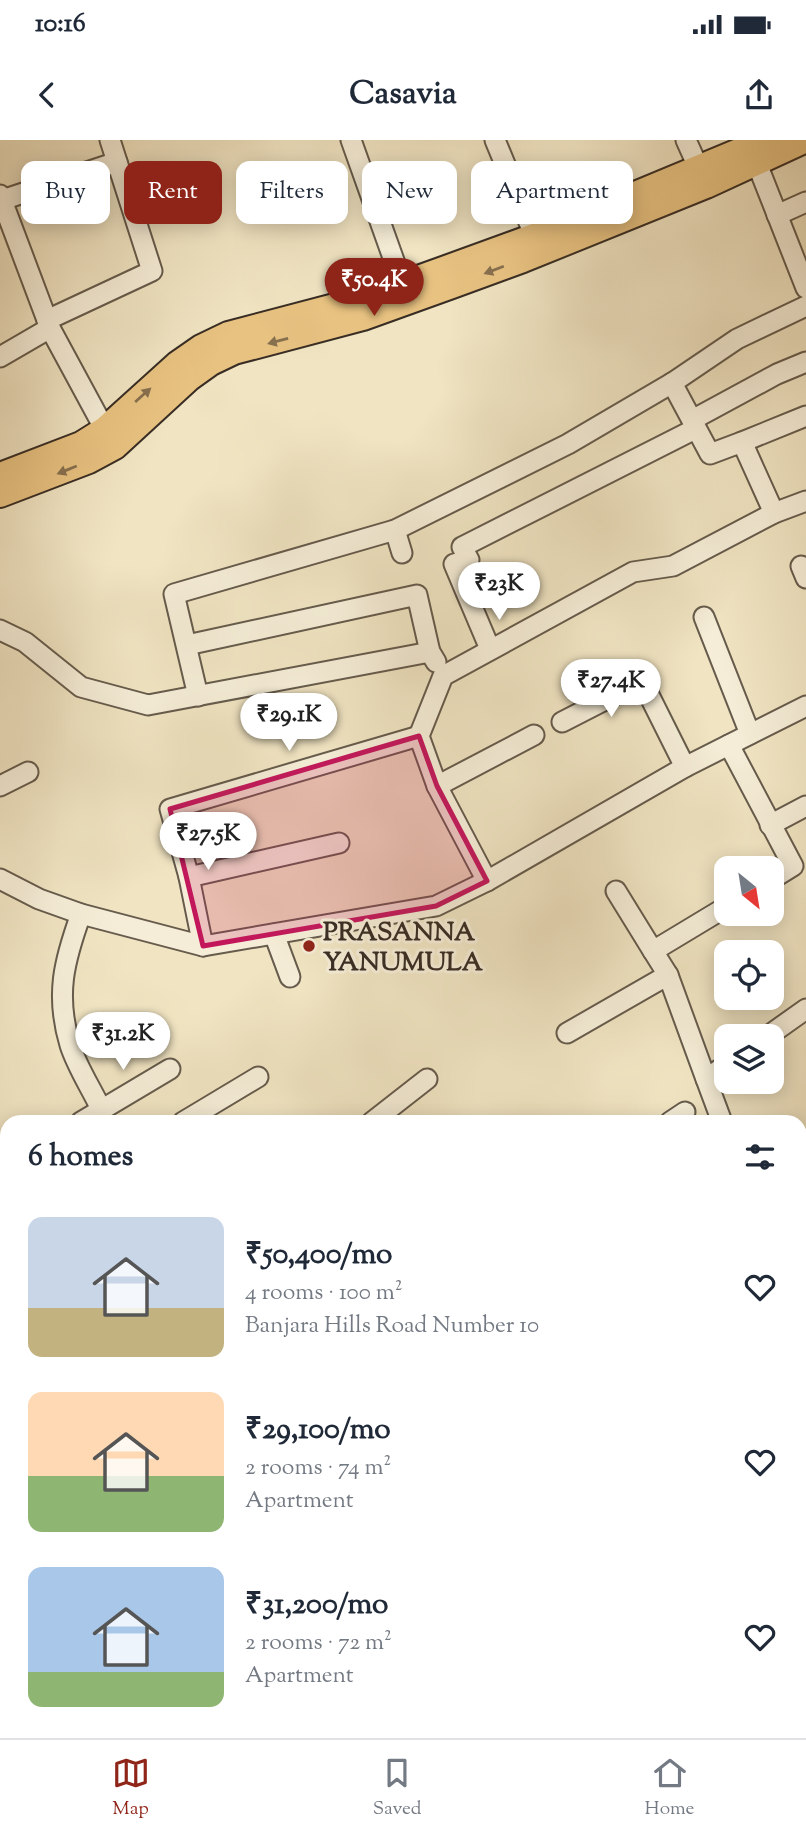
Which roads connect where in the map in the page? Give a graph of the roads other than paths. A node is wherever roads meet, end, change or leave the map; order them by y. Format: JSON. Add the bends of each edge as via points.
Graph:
{"nodes":[{"id":1,"x":351,"y":140,"type":"edge"},
{"id":2,"x":495,"y":140,"type":"edge"},
{"id":3,"x":686,"y":140,"type":"edge"},
{"id":4,"x":806,"y":140,"type":"edge"},
{"id":5,"x":113,"y":141,"type":"edge"},
{"id":6,"x":755,"y":147,"type":"edge"},
{"id":7,"x":117,"y":162,"type":"junction"},
{"id":8,"x":699,"y":169,"type":"junction"},
{"id":9,"x":1,"y":198,"type":"edge"},
{"id":10,"x":806,"y":202,"type":"edge"},
{"id":11,"x":777,"y":215,"type":"junction"},
{"id":12,"x":537,"y":244,"type":"junction"},
{"id":13,"x":801,"y":261,"type":"edge"},
{"id":14,"x":806,"y":288,"type":"edge"},
{"id":15,"x":405,"y":293,"type":"junction"},
{"id":16,"x":806,"y":306,"type":"edge"},
{"id":17,"x":48,"y":324,"type":"junction"},
{"id":18,"x":0,"y":357,"type":"edge"},
{"id":19,"x":806,"y":362,"type":"edge"},
{"id":20,"x":672,"y":383,"type":"junction"},
{"id":21,"x":806,"y":416,"type":"edge"},
{"id":22,"x":694,"y":425,"type":"junction"},
{"id":23,"x":110,"y":438,"type":"junction"},
{"id":24,"x":742,"y":442,"type":"junction"},
{"id":25,"x":0,"y":475,"type":"edge"},
{"id":26,"x":0,"y":495,"type":"edge"},
{"id":27,"x":806,"y":501,"type":"edge"},
{"id":28,"x":774,"y":513,"type":"junction"},
{"id":29,"x":395,"y":530,"type":"junction"},
{"id":30,"x":402,"y":553,"type":"dead end"},
{"id":31,"x":704,"y":617,"type":"dead end"},
{"id":32,"x":0,"y":630,"type":"edge"},
{"id":33,"x":187,"y":645,"type":"junction"},
{"id":34,"x":490,"y":649,"type":"junction"},
{"id":35,"x":430,"y":652,"type":"junction"},
{"id":36,"x":443,"y":676,"type":"junction"},
{"id":37,"x":198,"y":696,"type":"junction"},
{"id":38,"x":806,"y":706,"type":"edge"},
{"id":39,"x":562,"y":722,"type":"dead end"},
{"id":40,"x":750,"y":734,"type":"junction"},
{"id":41,"x":534,"y":735,"type":"dead end"},
{"id":42,"x":419,"y":736,"type":"junction"},
{"id":43,"x":729,"y":745,"type":"junction"},
{"id":44,"x":685,"y":767,"type":"junction"},
{"id":45,"x":28,"y":772,"type":"dead end"},
{"id":46,"x":0,"y":786,"type":"edge"},
{"id":47,"x":437,"y":786,"type":"junction"},
{"id":48,"x":806,"y":806,"type":"edge"},
{"id":49,"x":770,"y":825,"type":"junction"},
{"id":50,"x":339,"y":843,"type":"dead end"},
{"id":51,"x":784,"y":872,"type":"edge"},
{"id":52,"x":189,"y":877,"type":"junction"},
{"id":53,"x":0,"y":879,"type":"edge"},
{"id":54,"x":487,"y":881,"type":"junction"},
{"id":55,"x":616,"y":891,"type":"dead end"},
{"id":56,"x":81,"y":914,"type":"junction"},
{"id":57,"x":714,"y":914,"type":"edge"},
{"id":58,"x":274,"y":934,"type":"junction"},
{"id":59,"x":203,"y":946,"type":"junction"},
{"id":60,"x":653,"y":951,"type":"junction"},
{"id":61,"x":668,"y":975,"type":"junction"},
{"id":62,"x":290,"y":977,"type":"dead end"},
{"id":63,"x":806,"y":1009,"type":"edge"},
{"id":64,"x":784,"y":1025,"type":"edge"},
{"id":65,"x":567,"y":1033,"type":"dead end"},
{"id":66,"x":170,"y":1069,"type":"dead end"},
{"id":67,"x":714,"y":1073,"type":"edge"},
{"id":68,"x":258,"y":1077,"type":"dead end"},
{"id":69,"x":427,"y":1079,"type":"dead end"},
{"id":70,"x":706,"y":1079,"type":"junction"},
{"id":71,"x":101,"y":1109,"type":"junction"},
{"id":72,"x":91,"y":1115,"type":"edge"},
{"id":73,"x":195,"y":1115,"type":"edge"},
{"id":74,"x":381,"y":1115,"type":"edge"},
{"id":75,"x":719,"y":1115,"type":"edge"}],
"edges":[{"from":1,"to":15,"type":"street"},
{"from":2,"to":12,"type":"street"},
{"from":3,"to":8,"type":"street"},
{"from":4,"to":6,"type":"main road"},
{"from":5,"to":7,"type":"street"},
{"from":6,"to":8,"type":"main road"},
{"from":6,"to":11,"type":"street"},
{"from":6,"to":12,"type":"main road","via":[[706,186]]},
{"from":7,"to":9,"type":"street"},
{"from":7,"to":17,"type":"street","via":[[152,271]]},
{"from":8,"to":12,"type":"main road"},
{"from":9,"to":17,"type":"street"},
{"from":10,"to":11,"type":"street"},
{"from":11,"to":13,"type":"street"},
{"from":12,"to":15,"type":"main road"},
{"from":13,"to":14,"type":"street"},
{"from":15,"to":23,"type":"main road","via":[[363,318],[234,352],[211,363]]},
{"from":16,"to":20,"type":"street","via":[[737,340]]},
{"from":17,"to":18,"type":"street"},
{"from":17,"to":23,"type":"street"},
{"from":19,"to":22,"type":"street","via":[[777,374]]},
{"from":20,"to":22,"type":"street"},
{"from":20,"to":29,"type":"street","via":[[568,444]]},
{"from":21,"to":24,"type":"street"},
{"from":22,"to":24,"type":"street","via":[[710,454]]},
{"from":22,"to":34,"type":"street","via":[[462,547],[469,560],[454,564]]},
{"from":23,"to":25,"type":"main road","via":[[81,444]]},
{"from":23,"to":26,"type":"main road","one_way":true,"via":[[79,465]]},
{"from":24,"to":28,"type":"street"},
{"from":27,"to":28,"type":"street"},
{"from":28,"to":34,"type":"street","via":[[673,566],[632,572]]},
{"from":29,"to":30,"type":"street"},
{"from":29,"to":33,"type":"street","via":[[174,594]]},
{"from":31,"to":40,"type":"street"},
{"from":32,"to":37,"type":"street","via":[[25,642],[81,687],[148,705]]},
{"from":33,"to":35,"type":"street","via":[[417,595]]},
{"from":33,"to":37,"type":"street"},
{"from":34,"to":36,"type":"street"},
{"from":35,"to":36,"type":"street"},
{"from":35,"to":37,"type":"street"},
{"from":36,"to":42,"type":"street"},
{"from":38,"to":40,"type":"street"},
{"from":39,"to":44,"type":"street","via":[[642,681]]},
{"from":40,"to":43,"type":"street"},
{"from":41,"to":47,"type":"street"},
{"from":42,"to":47,"type":"street"},
{"from":42,"to":52,"type":"street","via":[[170,808]]},
{"from":43,"to":44,"type":"street"},
{"from":43,"to":49,"type":"street"},
{"from":44,"to":54,"type":"street"},
{"from":45,"to":46,"type":"street"},
{"from":47,"to":54,"type":"street"},
{"from":48,"to":49,"type":"street"},
{"from":49,"to":51,"type":"street","via":[[793,866]]},
{"from":50,"to":52,"type":"street"},
{"from":52,"to":59,"type":"street"},
{"from":53,"to":56,"type":"street"},
{"from":54,"to":58,"type":"street","via":[[436,906]]},
{"from":55,"to":60,"type":"street"},
{"from":56,"to":59,"type":"street"},
{"from":56,"to":71,"type":"street","via":[[63,972],[63,1007],[71,1047]]},
{"from":57,"to":60,"type":"street"},
{"from":58,"to":59,"type":"street"},
{"from":58,"to":62,"type":"street"},
{"from":60,"to":61,"type":"street"},
{"from":61,"to":65,"type":"street"},
{"from":61,"to":70,"type":"street"},
{"from":63,"to":64,"type":"street"},
{"from":66,"to":71,"type":"street"},
{"from":67,"to":70,"type":"street"},
{"from":68,"to":73,"type":"street"},
{"from":69,"to":74,"type":"street"},
{"from":70,"to":75,"type":"street"},
{"from":71,"to":72,"type":"street"}]}
